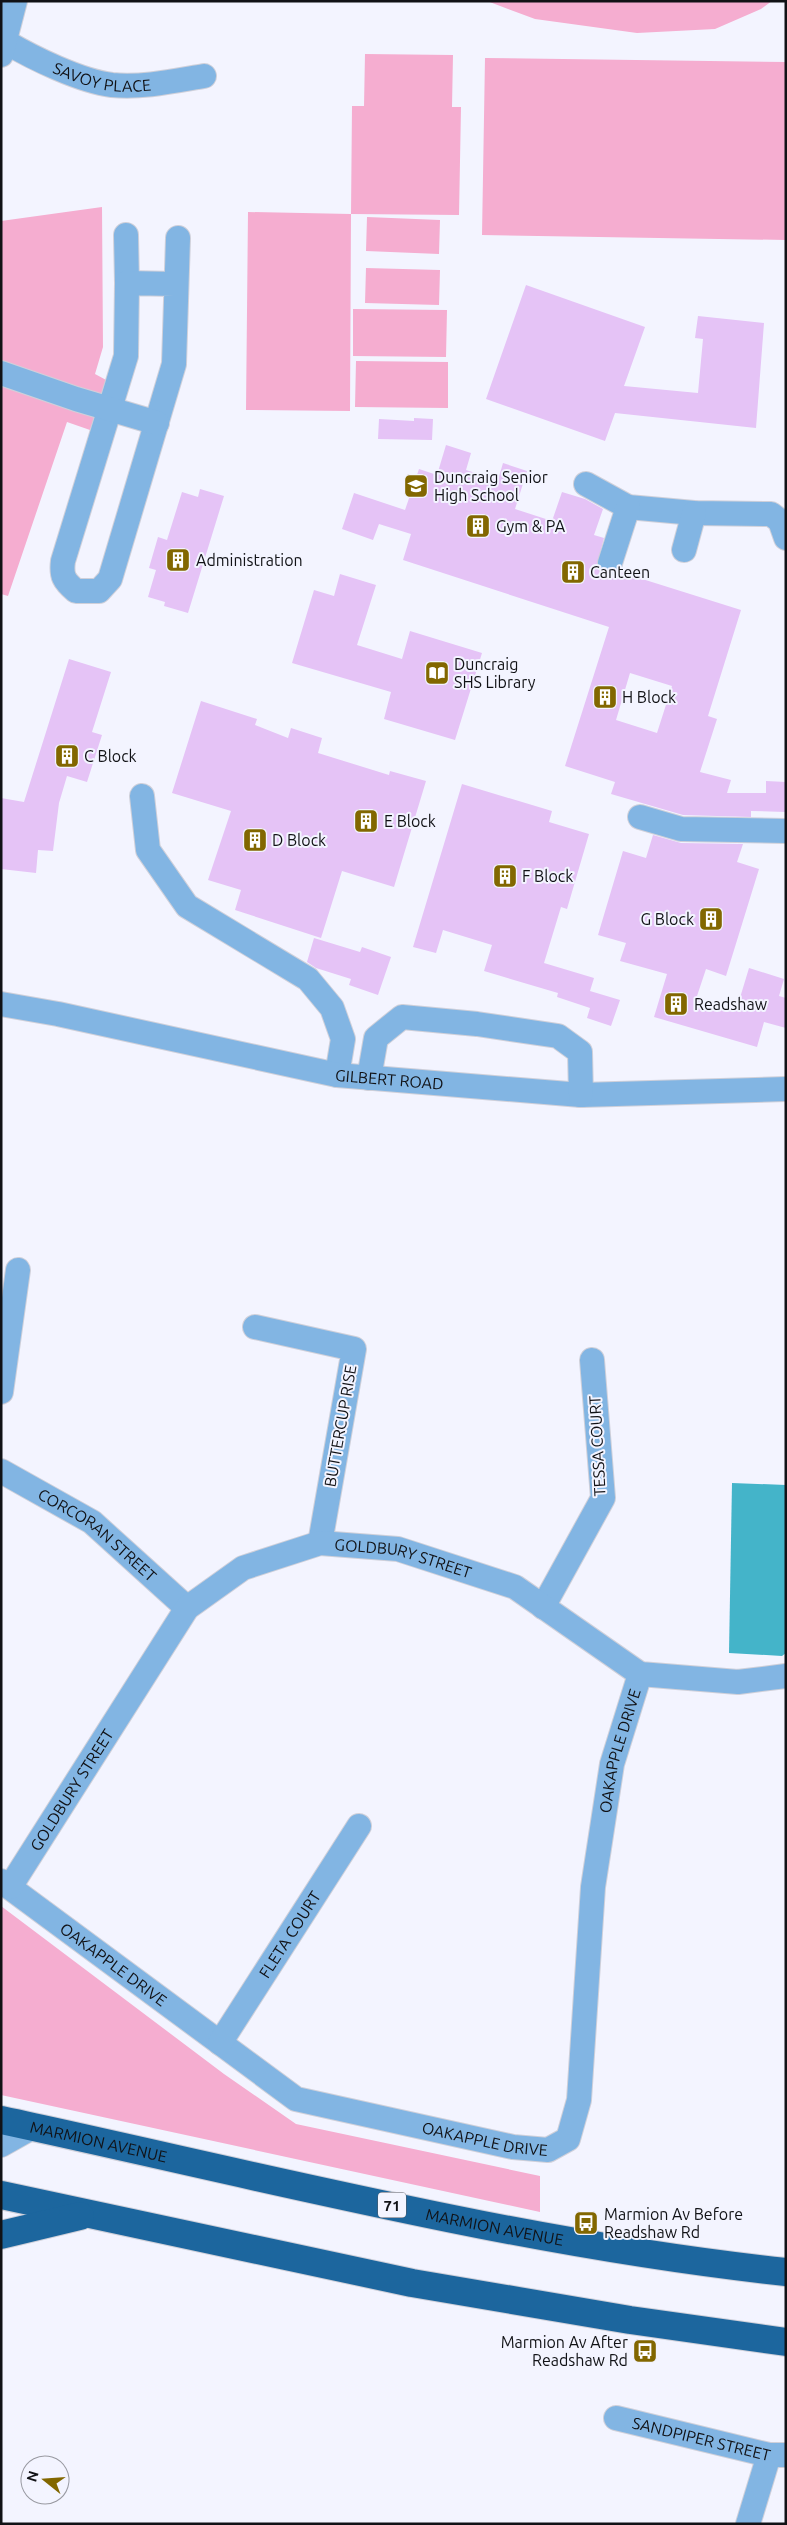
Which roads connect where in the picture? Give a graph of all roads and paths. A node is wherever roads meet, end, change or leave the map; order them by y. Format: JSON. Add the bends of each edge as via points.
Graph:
{"nodes":[{"id":1,"x":15,"y":1,"type":"edge"},
{"id":2,"x":4,"y":48,"type":"edge"},
{"id":3,"x":204,"y":76,"type":"dead end"},
{"id":4,"x":126,"y":235,"type":"dead end"},
{"id":5,"x":178,"y":238,"type":"dead end"},
{"id":6,"x":127,"y":283,"type":"junction"},
{"id":7,"x":175,"y":284,"type":"junction"},
{"id":8,"x":1,"y":373,"type":"edge"},
{"id":9,"x":110,"y":409,"type":"junction"},
{"id":10,"x":157,"y":423,"type":"junction"},
{"id":11,"x":586,"y":484,"type":"dead end"},
{"id":12,"x":628,"y":507,"type":"junction"},
{"id":13,"x":694,"y":513,"type":"junction"},
{"id":14,"x":786,"y":538,"type":"edge"},
{"id":15,"x":684,"y":550,"type":"dead end"},
{"id":16,"x":610,"y":563,"type":"dead end"},
{"id":17,"x":142,"y":796,"type":"dead end"},
{"id":18,"x":640,"y":817,"type":"dead end"},
{"id":19,"x":786,"y":832,"type":"edge"},
{"id":20,"x":1,"y":1004,"type":"edge"},
{"id":21,"x":338,"y":1074,"type":"junction"},
{"id":22,"x":369,"y":1078,"type":"junction"},
{"id":23,"x":786,"y":1089,"type":"edge"},
{"id":24,"x":581,"y":1095,"type":"junction"},
{"id":25,"x":18,"y":1270,"type":"dead end"},
{"id":26,"x":255,"y":1327,"type":"dead end"},
{"id":27,"x":592,"y":1360,"type":"dead end"},
{"id":28,"x":1,"y":1392,"type":"edge"},
{"id":29,"x":1,"y":1471,"type":"edge"},
{"id":30,"x":320,"y":1543,"type":"junction"},
{"id":31,"x":543,"y":1607,"type":"junction"},
{"id":32,"x":187,"y":1608,"type":"junction"},
{"id":33,"x":640,"y":1674,"type":"junction"},
{"id":34,"x":786,"y":1676,"type":"edge"},
{"id":35,"x":359,"y":1826,"type":"dead end"},
{"id":36,"x":5,"y":1884,"type":"edge"},
{"id":37,"x":220,"y":2042,"type":"junction"},
{"id":38,"x":1,"y":2120,"type":"edge"},
{"id":39,"x":33,"y":2127,"type":"junction"},
{"id":40,"x":1,"y":2145,"type":"edge"},
{"id":41,"x":1,"y":2195,"type":"edge"},
{"id":42,"x":91,"y":2213,"type":"junction"},
{"id":43,"x":1,"y":2234,"type":"edge"},
{"id":44,"x":786,"y":2272,"type":"edge"},
{"id":45,"x":786,"y":2342,"type":"edge"},
{"id":46,"x":616,"y":2418,"type":"dead end"},
{"id":47,"x":777,"y":2455,"type":"edge"},
{"id":48,"x":748,"y":2524,"type":"edge"}],
"edges":[{"from":1,"to":2,"type":"street"},
{"from":2,"to":3,"type":"street","name":"SAVOY PLACE","via":[[112,85],[154,84]]},
{"from":4,"to":6,"type":"street"},
{"from":5,"to":7,"type":"street"},
{"from":6,"to":7,"type":"street"},
{"from":6,"to":9,"type":"street","via":[[126,356]]},
{"from":7,"to":10,"type":"street","via":[[174,364]]},
{"from":8,"to":9,"type":"street"},
{"from":9,"to":10,"type":"street"},
{"from":9,"to":10,"type":"street","via":[[63,561],[61,574],[76,591],[100,591],[110,579]]},
{"from":11,"to":12,"type":"street"},
{"from":12,"to":13,"type":"street"},
{"from":12,"to":16,"type":"street"},
{"from":13,"to":14,"type":"street","via":[[771,514],[780,521]]},
{"from":13,"to":15,"type":"street"},
{"from":17,"to":21,"type":"street","via":[[148,850],[187,906],[308,979],[332,1008],[343,1039]]},
{"from":18,"to":19,"type":"street","via":[[681,829]]},
{"from":20,"to":21,"type":"street","name":"GILBERT ROAD"},
{"from":21,"to":22,"type":"street","name":"GILBERT ROAD"},
{"from":22,"to":24,"type":"street","name":"GILBERT ROAD"},
{"from":22,"to":24,"type":"street","via":[[376,1038],[402,1017],[558,1036],[580,1052]]},
{"from":23,"to":24,"type":"street","name":"GILBERT ROAD"},
{"from":25,"to":28,"type":"street"},
{"from":26,"to":30,"type":"street","name":"BUTTERCUP RISE","via":[[354,1349]]},
{"from":27,"to":31,"type":"street","name":"TESSA COURT","via":[[603,1498]]},
{"from":29,"to":32,"type":"street","name":"CORCORAN STREET","via":[[92,1522]]},
{"from":30,"to":31,"type":"street","name":"GOLDBURY STREET","via":[[398,1549],[514,1587]]},
{"from":30,"to":32,"type":"street","name":"GOLDBURY STREET","via":[[243,1568]]},
{"from":31,"to":33,"type":"street","name":"GOLDBURY STREET"},
{"from":32,"to":36,"type":"street","name":"GOLDBURY STREET"},
{"from":33,"to":34,"type":"street","name":"GOLDBURY STREET","via":[[738,1682]]},
{"from":33,"to":37,"type":"street","name":"OAKAPPLE DRIVE","via":[[612,1764],[593,1887],[579,2100],[568,2139],[548,2150],[513,2147],[296,2099]]},
{"from":35,"to":37,"type":"street","name":"FLETA COURT"},
{"from":36,"to":37,"type":"street","name":"OAKAPPLE DRIVE"},
{"from":38,"to":39,"type":"highway","name":"MARMION AVENUE","number":"71"},
{"from":39,"to":40,"type":"street"},
{"from":39,"to":44,"type":"highway","name":"MARMION AVENUE","number":"71","via":[[477,2223],[698,2262]]},
{"from":41,"to":42,"type":"highway"},
{"from":42,"to":43,"type":"highway"},
{"from":42,"to":45,"type":"highway","via":[[412,2283],[630,2320]]},
{"from":46,"to":47,"type":"street","name":"SANDPIPER STREET"},
{"from":47,"to":48,"type":"street"}]}
